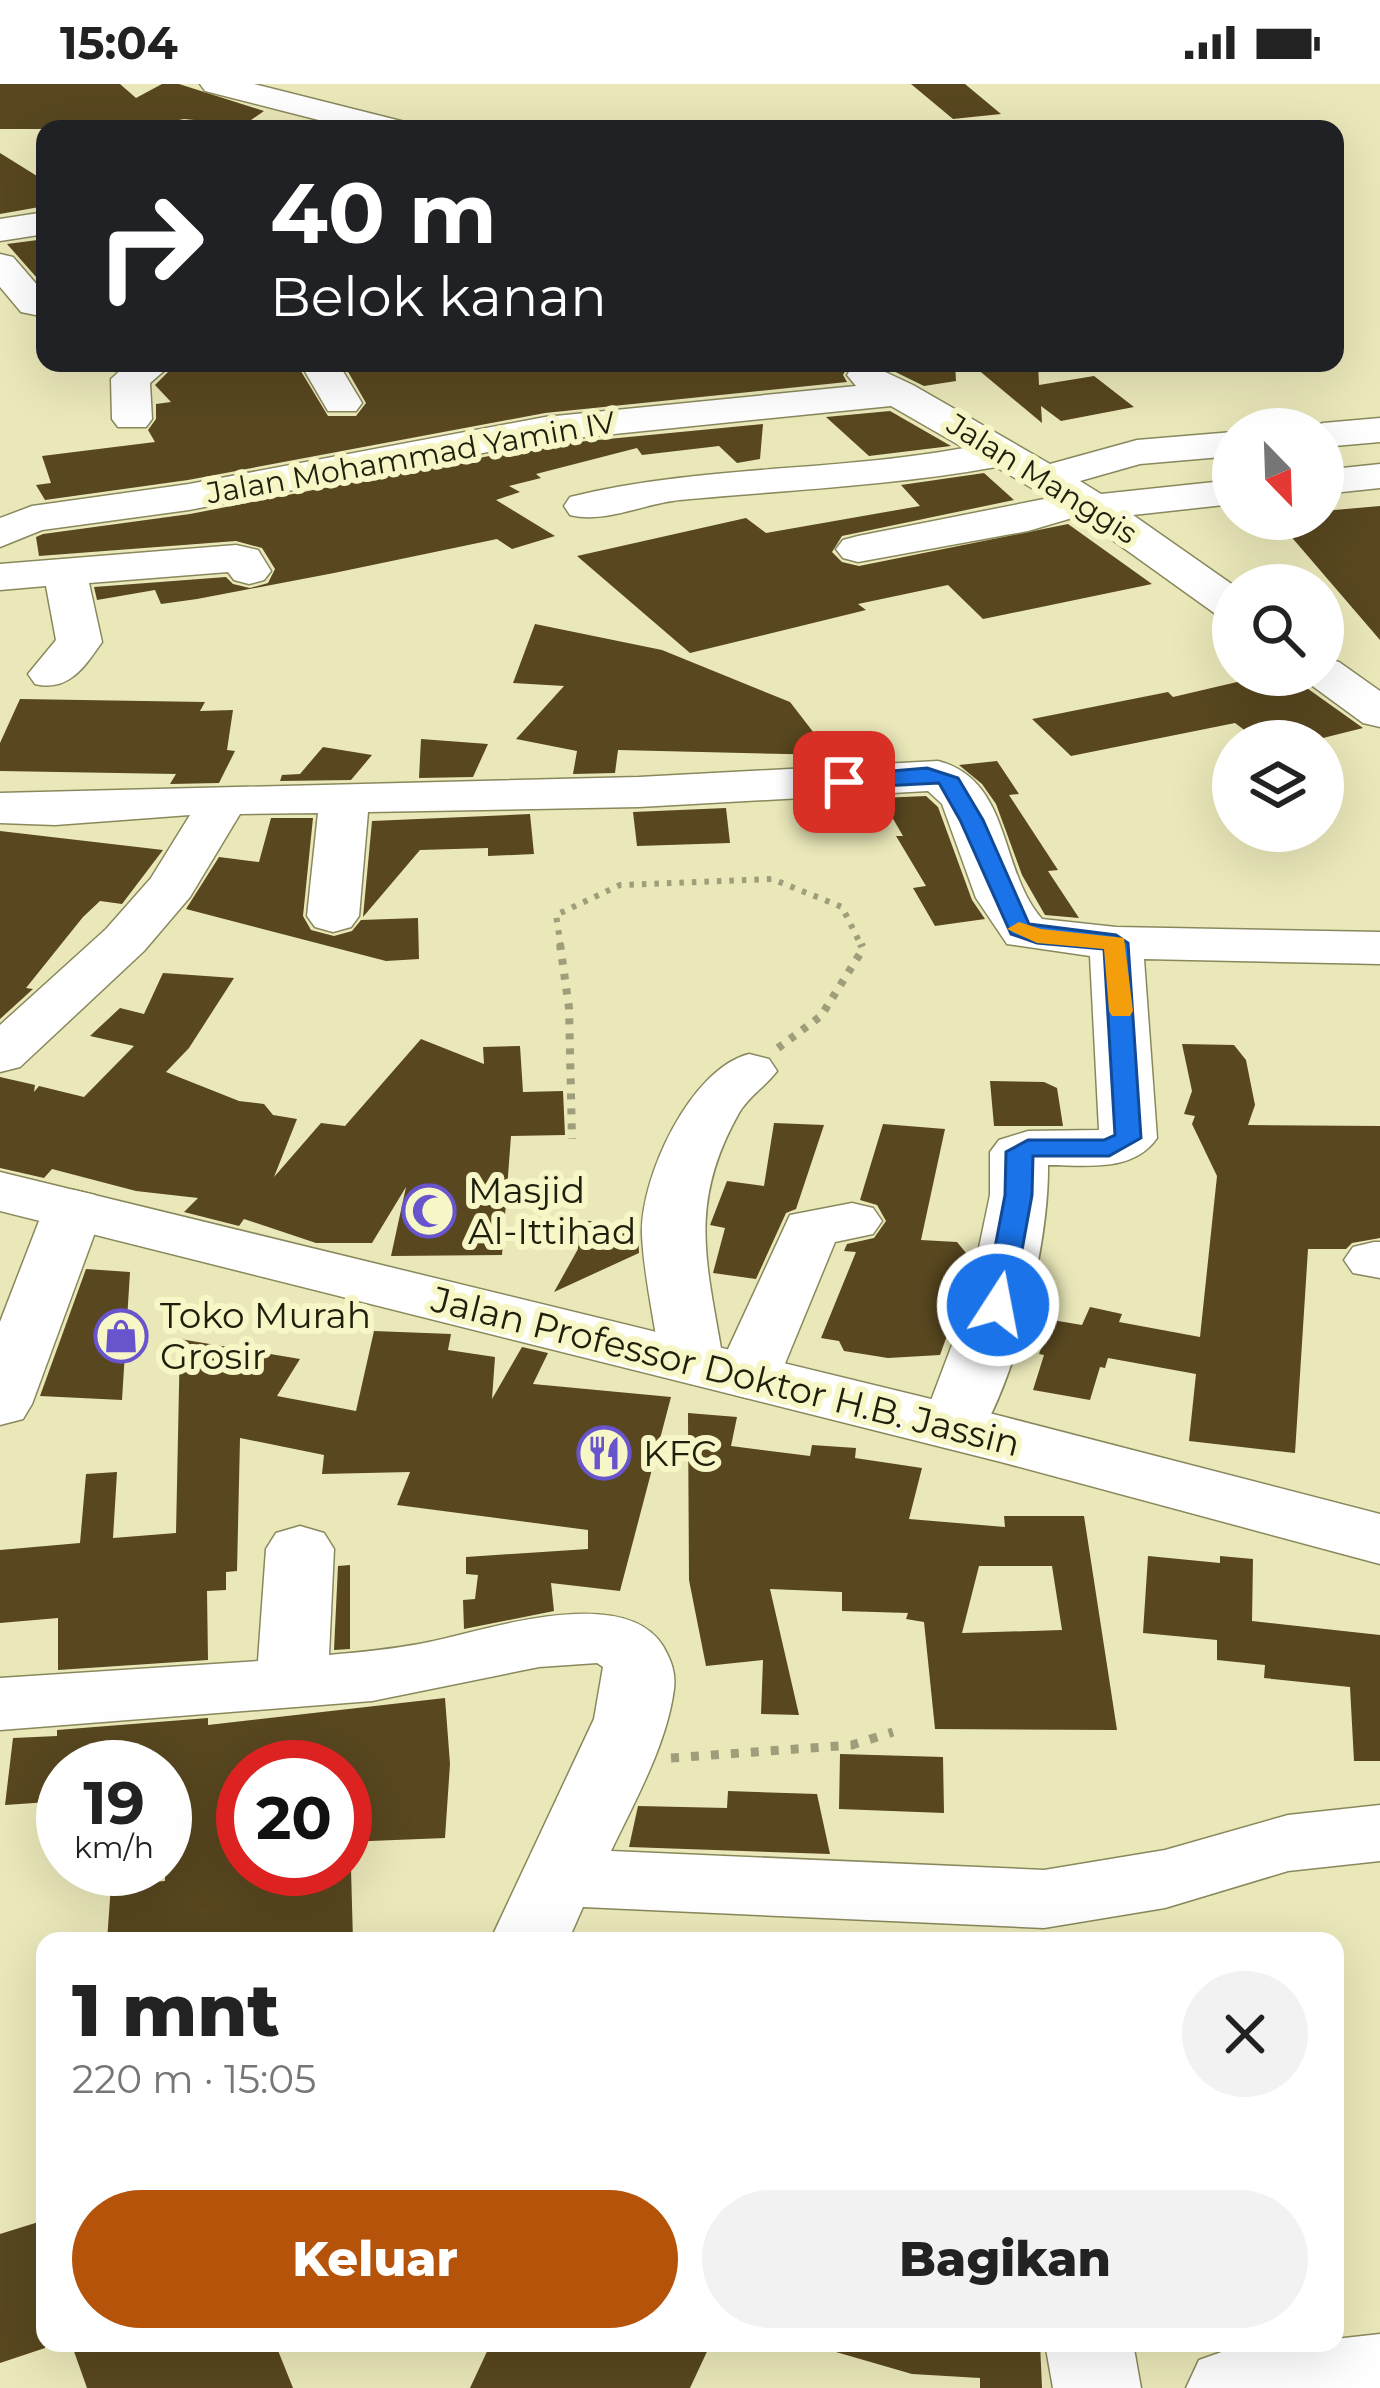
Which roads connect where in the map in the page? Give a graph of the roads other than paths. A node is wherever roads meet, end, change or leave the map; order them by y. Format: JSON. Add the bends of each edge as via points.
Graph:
{"nodes":[{"id":1,"x":216,"y":84,"type":"edge"},
{"id":2,"x":375,"y":92,"type":"dead end"},
{"id":3,"x":358,"y":120,"type":"edge"},
{"id":4,"x":425,"y":120,"type":"edge"},
{"id":5,"x":36,"y":224,"type":"edge"},
{"id":6,"x":0,"y":230,"type":"edge"},
{"id":7,"x":0,"y":265,"type":"edge"},
{"id":8,"x":36,"y":304,"type":"edge"},
{"id":9,"x":136,"y":372,"type":"edge"},
{"id":10,"x":324,"y":372,"type":"edge"},
{"id":11,"x":861,"y":372,"type":"edge"},
{"id":12,"x":899,"y":394,"type":"junction"},
{"id":13,"x":342,"y":403,"type":"dead end"},
{"id":14,"x":132,"y":418,"type":"dead end"},
{"id":15,"x":1380,"y":430,"type":"edge"},
{"id":16,"x":1344,"y":433,"type":"edge"},
{"id":17,"x":1212,"y":446,"type":"edge"},
{"id":18,"x":1006,"y":453,"type":"junction"},
{"id":19,"x":1380,"y":476,"type":"edge"},
{"id":20,"x":1046,"y":478,"type":"junction"},
{"id":21,"x":1344,"y":480,"type":"edge"},
{"id":22,"x":1212,"y":494,"type":"edge"},
{"id":23,"x":1089,"y":504,"type":"junction"},
{"id":24,"x":585,"y":506,"type":"dead end"},
{"id":25,"x":0,"y":535,"type":"edge"},
{"id":26,"x":858,"y":549,"type":"dead end"},
{"id":27,"x":248,"y":571,"type":"dead end"},
{"id":28,"x":65,"y":572,"type":"junction"},
{"id":29,"x":0,"y":578,"type":"edge"},
{"id":30,"x":1212,"y":591,"type":"edge"},
{"id":31,"x":51,"y":674,"type":"dead end"},
{"id":32,"x":1344,"y":687,"type":"edge"},
{"id":33,"x":1380,"y":713,"type":"edge"},
{"id":34,"x":344,"y":799,"type":"junction"},
{"id":35,"x":223,"y":802,"type":"junction"},
{"id":36,"x":0,"y":808,"type":"edge"},
{"id":37,"x":333,"y":916,"type":"dead end"},
{"id":38,"x":1116,"y":943,"type":"junction"},
{"id":39,"x":1380,"y":948,"type":"edge"},
{"id":40,"x":0,"y":1055,"type":"edge"},
{"id":41,"x":748,"y":1071,"type":"road end"},
{"id":42,"x":0,"y":1191,"type":"edge"},
{"id":43,"x":74,"y":1208,"type":"junction"},
{"id":44,"x":852,"y":1221,"type":"dead end"},
{"id":45,"x":720,"y":1371,"type":"junction"},
{"id":46,"x":0,"y":1404,"type":"edge"},
{"id":47,"x":953,"y":1427,"type":"junction"},
{"id":48,"x":1380,"y":1540,"type":"edge"},
{"id":49,"x":300,"y":1549,"type":"dead end"},
{"id":50,"x":292,"y":1682,"type":"junction"},
{"id":51,"x":0,"y":1704,"type":"edge"},
{"id":52,"x":1380,"y":1833,"type":"edge"},
{"id":53,"x":543,"y":1909,"type":"edge"},
{"id":54,"x":1091,"y":2352,"type":"edge"},
{"id":55,"x":1380,"y":2373,"type":"edge"},
{"id":56,"x":1097,"y":2388,"type":"edge"},
{"id":57,"x":1230,"y":2388,"type":"edge"}],
"edges":[{"from":1,"to":3,"type":"street"},
{"from":2,"to":4,"type":"street"},
{"from":5,"to":6,"type":"street"},
{"from":7,"to":8,"type":"street"},
{"from":9,"to":14,"type":"street"},
{"from":10,"to":13,"type":"street"},
{"from":11,"to":12,"type":"street","name":"Jalan Manggis"},
{"from":12,"to":18,"type":"street","name":"Jalan Manggis"},
{"from":12,"to":25,"type":"street","name":"Jalan Mohammad Yamin IV","via":[[545,429],[44,517]]},
{"from":15,"to":16,"type":"street"},
{"from":17,"to":20,"type":"street","via":[[1137,452]]},
{"from":18,"to":20,"type":"street","name":"Jalan Manggis"},
{"from":18,"to":24,"type":"street","via":[[900,472],[657,490]]},
{"from":19,"to":21,"type":"street"},
{"from":20,"to":23,"type":"street","name":"Jalan Manggis"},
{"from":22,"to":23,"type":"street"},
{"from":23,"to":26,"type":"street"},
{"from":23,"to":30,"type":"street","name":"Jalan Manggis"},
{"from":27,"to":28,"type":"street","via":[[241,558]]},
{"from":28,"to":29,"type":"street"},
{"from":28,"to":31,"type":"street","via":[[79,642]]},
{"from":32,"to":33,"type":"street"},
{"from":34,"to":35,"type":"street"},
{"from":34,"to":37,"type":"street"},
{"from":34,"to":38,"type":"street","via":[[938,776],[961,797],[1019,929]]},
{"from":35,"to":36,"type":"street"},
{"from":35,"to":40,"type":"street","via":[[172,886],[125,940]]},
{"from":38,"to":39,"type":"street"},
{"from":38,"to":47,"type":"street","via":[[1128,1138],[1109,1148],[1019,1152],[998,1305]]},
{"from":41,"to":45,"type":"street","via":[[716,1102],[678,1186],[672,1233],[688,1316]]},
{"from":42,"to":43,"type":"highway","name":"Jalan Professor Doktor H.B. Jassin"},
{"from":43,"to":45,"type":"highway","name":"Jalan Professor Doktor H.B. Jassin"},
{"from":43,"to":46,"type":"street"},
{"from":44,"to":45,"type":"street","via":[[811,1228]]},
{"from":45,"to":47,"type":"highway","name":"Jalan Professor Doktor H.B. Jassin"},
{"from":47,"to":48,"type":"highway","name":"Jalan Professor Doktor H.B. Jassin"},
{"from":49,"to":50,"type":"street"},
{"from":50,"to":51,"type":"street"},
{"from":50,"to":53,"type":"street","via":[[375,1676],[543,1643],[601,1638],[632,1652],[640,1670],[616,1750],[592,1817]]},
{"from":52,"to":53,"type":"street","via":[[1288,1844],[1165,1879],[1044,1899]]},
{"from":54,"to":56,"type":"street"},
{"from":55,"to":57,"type":"street"}]}
